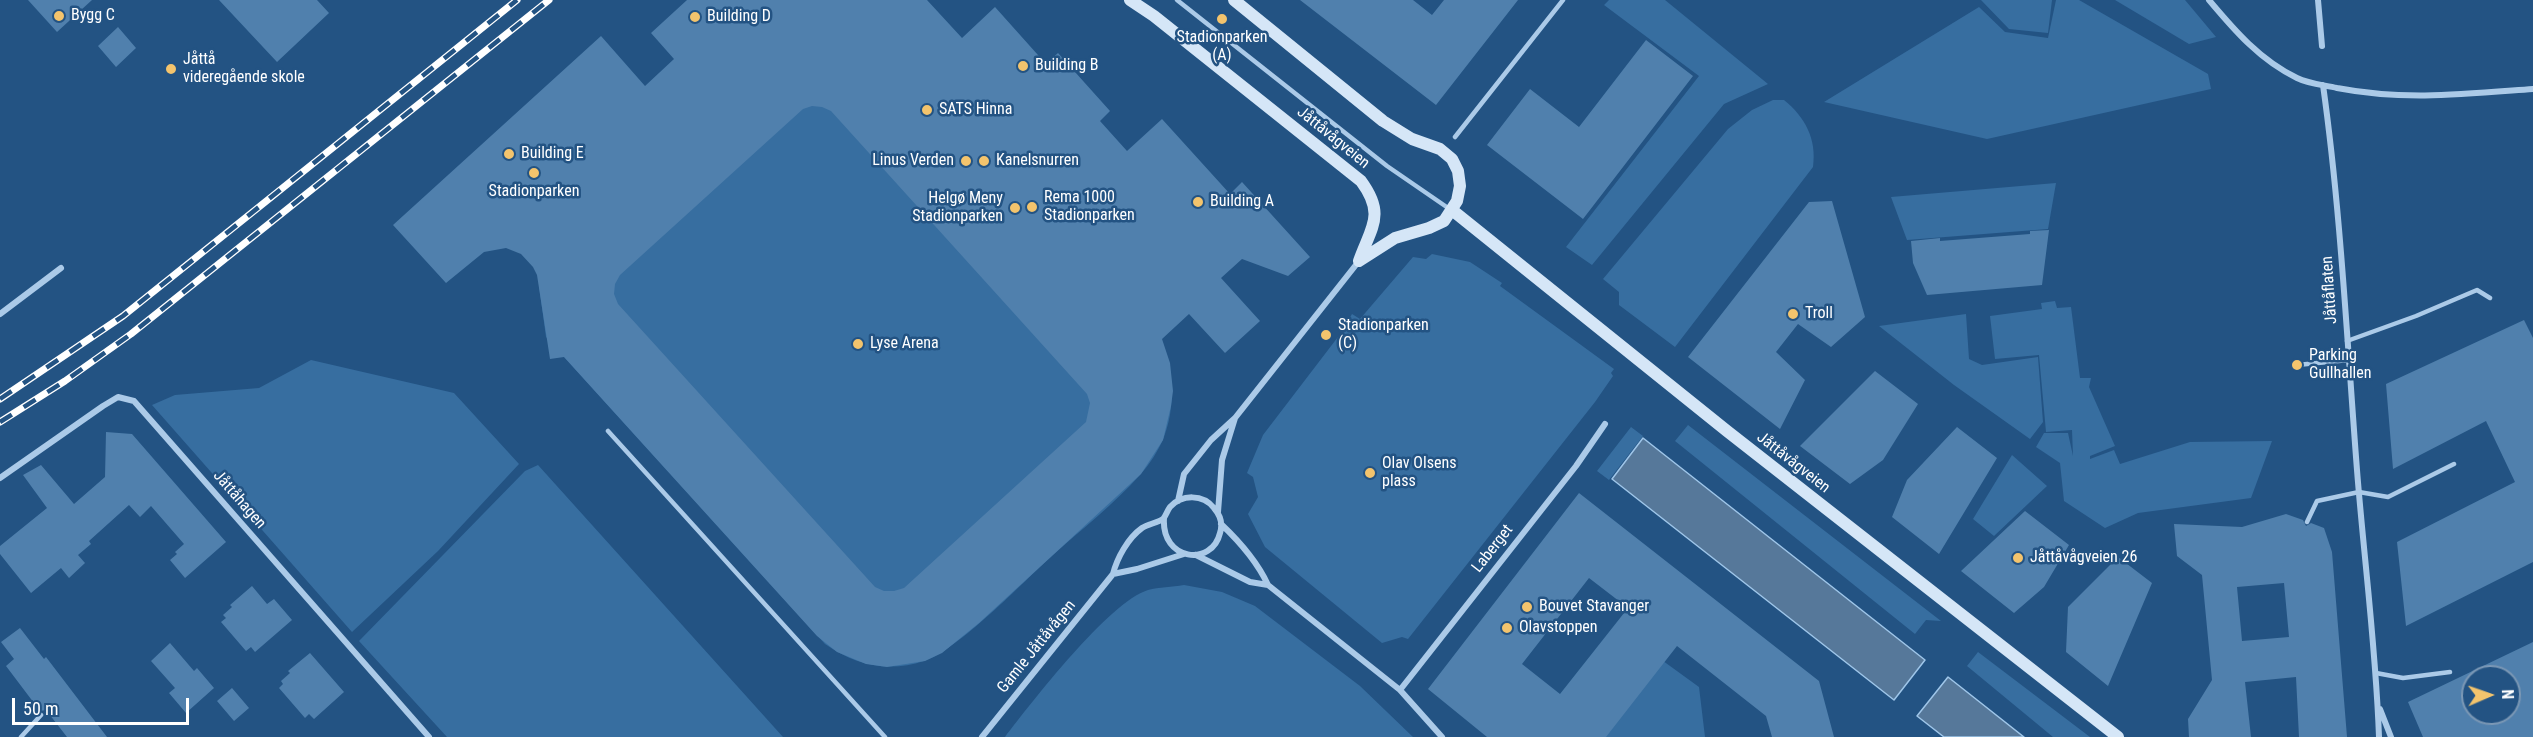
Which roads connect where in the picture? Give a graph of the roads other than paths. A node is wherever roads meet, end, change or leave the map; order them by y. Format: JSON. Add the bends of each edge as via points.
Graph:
{"nodes":[{"id":1,"x":1131,"y":0,"type":"edge"},
{"id":2,"x":1177,"y":0,"type":"edge"},
{"id":3,"x":1234,"y":0,"type":"edge"},
{"id":4,"x":1563,"y":0,"type":"edge"},
{"id":5,"x":2209,"y":0,"type":"edge"},
{"id":6,"x":2318,"y":0,"type":"edge"},
{"id":7,"x":2322,"y":46,"type":"dead end"},
{"id":8,"x":2323,"y":85,"type":"junction"},
{"id":9,"x":2533,"y":89,"type":"edge"},
{"id":10,"x":1455,"y":138,"type":"dead end"},
{"id":11,"x":1452,"y":210,"type":"junction"},
{"id":12,"x":1359,"y":261,"type":"junction"},
{"id":13,"x":61,"y":268,"type":"dead end"},
{"id":14,"x":2490,"y":298,"type":"dead end"},
{"id":15,"x":0,"y":314,"type":"edge"},
{"id":16,"x":2347,"y":341,"type":"junction"},
{"id":17,"x":2349,"y":360,"type":"junction"},
{"id":18,"x":2297,"y":365,"type":"dead end"},
{"id":19,"x":1235,"y":418,"type":"junction"},
{"id":20,"x":1605,"y":424,"type":"dead end"},
{"id":21,"x":609,"y":431,"type":"dead end"},
{"id":22,"x":2454,"y":464,"type":"dead end"},
{"id":23,"x":0,"y":478,"type":"edge"},
{"id":24,"x":2359,"y":492,"type":"junction"},
{"id":25,"x":1178,"y":501,"type":"junction"},
{"id":26,"x":1218,"y":512,"type":"junction"},
{"id":27,"x":1164,"y":518,"type":"junction"},
{"id":28,"x":2307,"y":522,"type":"dead end"},
{"id":29,"x":1221,"y":524,"type":"junction"},
{"id":30,"x":1185,"y":554,"type":"junction"},
{"id":31,"x":1196,"y":555,"type":"junction"},
{"id":32,"x":1113,"y":574,"type":"junction"},
{"id":33,"x":1268,"y":585,"type":"junction"},
{"id":34,"x":2450,"y":672,"type":"dead end"},
{"id":35,"x":2376,"y":673,"type":"junction"},
{"id":36,"x":1400,"y":690,"type":"junction"},
{"id":37,"x":2378,"y":703,"type":"junction"},
{"id":38,"x":41,"y":715,"type":"dead end"},
{"id":39,"x":21,"y":737,"type":"edge"},
{"id":40,"x":429,"y":737,"type":"edge"},
{"id":41,"x":885,"y":737,"type":"edge"},
{"id":42,"x":982,"y":737,"type":"edge"},
{"id":43,"x":1442,"y":737,"type":"edge"},
{"id":44,"x":2118,"y":737,"type":"edge"},
{"id":45,"x":2379,"y":737,"type":"edge"},
{"id":46,"x":2391,"y":737,"type":"edge"}],
"edges":[{"from":1,"to":12,"type":"street","name":"Jåttåvågveien","via":[[1361,181],[1370,192],[1375,225]]},
{"from":2,"to":11,"type":"lane","via":[[1387,166]]},
{"from":3,"to":11,"type":"street","via":[[1383,121],[1452,159],[1460,186]]},
{"from":4,"to":10,"type":"lane"},
{"from":5,"to":8,"type":"street","via":[[2244,41],[2271,63],[2299,79]]},
{"from":6,"to":7,"type":"street"},
{"from":8,"to":9,"type":"street","via":[[2400,97]]},
{"from":8,"to":16,"type":"street","name":"Jåttåflaten","via":[[2333,154]]},
{"from":11,"to":12,"type":"street","via":[[1444,221],[1395,238]]},
{"from":11,"to":44,"type":"street","name":"Jåttåvågveien","via":[[1736,439]]},
{"from":12,"to":19,"type":"street","name":"Gamle Jåttåvågen"},
{"from":13,"to":15,"type":"street"},
{"from":14,"to":16,"type":"lane","via":[[2477,290]]},
{"from":16,"to":17,"type":"street","name":"Jåttåflaten"},
{"from":17,"to":18,"type":"lane"},
{"from":17,"to":24,"type":"street","name":"Jåttåflaten"},
{"from":19,"to":25,"type":"street","name":"Gamle Jåttåvågen","via":[[1184,474]]},
{"from":19,"to":26,"type":"street","name":"Gamle Jåttåvågen","via":[[1222,460]]},
{"from":20,"to":36,"type":"street","name":"Laberget"},
{"from":21,"to":41,"type":"lane"},
{"from":22,"to":24,"type":"lane","via":[[2388,497]]},
{"from":23,"to":40,"type":"street","name":"Jåttåhagen","via":[[118,397],[134,401]]},
{"from":24,"to":28,"type":"lane","via":[[2317,501]]},
{"from":24,"to":35,"type":"street","name":"Jåttåflaten"},
{"from":25,"to":26,"type":"street","via":[[1199,498]]},
{"from":25,"to":27,"type":"street","name":"Gamle Jåttåvågen"},
{"from":26,"to":29,"type":"street","name":"Gamle Jåttåvågen"},
{"from":27,"to":30,"type":"street","via":[[1167,541]]},
{"from":27,"to":32,"type":"street","name":"Gamle Jåttåvågen","via":[[1140,529],[1116,559]]},
{"from":29,"to":31,"type":"street","via":[[1216,542]]},
{"from":29,"to":33,"type":"street","via":[[1242,544]]},
{"from":30,"to":31,"type":"street"},
{"from":30,"to":32,"type":"street"},
{"from":31,"to":33,"type":"street","via":[[1250,582]]},
{"from":32,"to":42,"type":"street","name":"Gamle Jåttåvågen"},
{"from":33,"to":36,"type":"street"},
{"from":34,"to":35,"type":"lane","via":[[2403,678]]},
{"from":35,"to":37,"type":"street","name":"Jåttåflaten"},
{"from":36,"to":43,"type":"street"},
{"from":37,"to":45,"type":"street","name":"Jåttåflaten"},
{"from":37,"to":46,"type":"street","name":"Jåttåflaten"},
{"from":38,"to":39,"type":"lane"}]}
